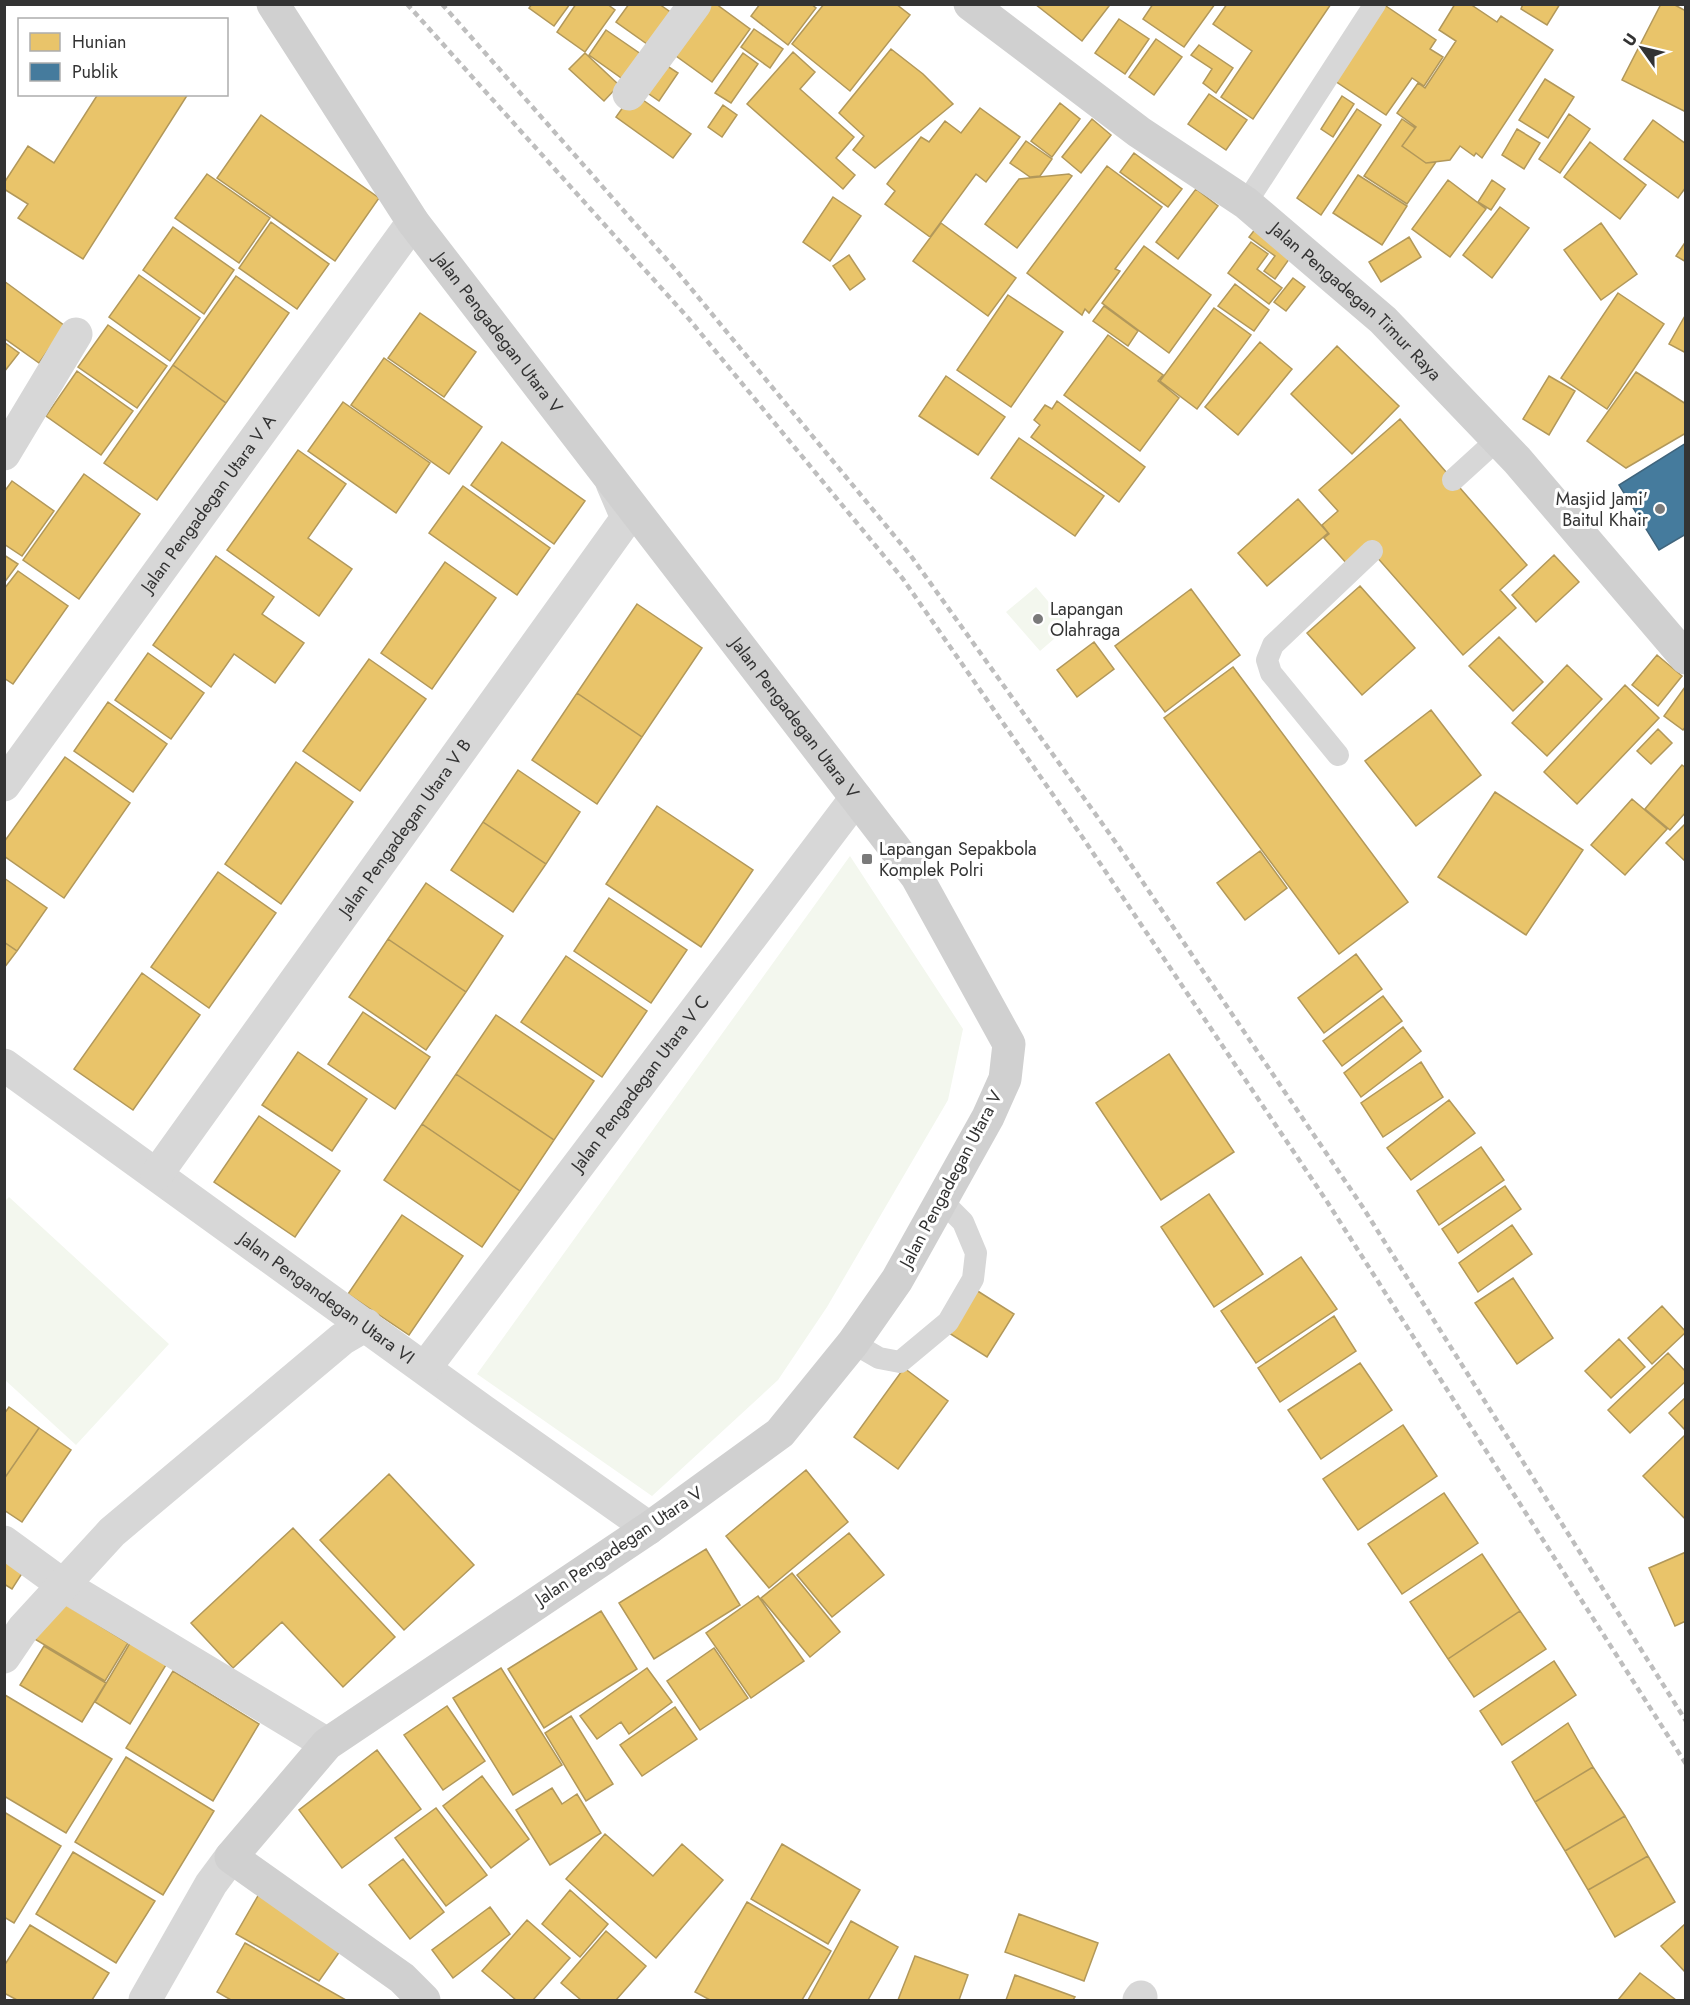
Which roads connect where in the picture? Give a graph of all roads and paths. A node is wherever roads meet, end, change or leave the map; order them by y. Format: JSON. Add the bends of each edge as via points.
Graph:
{"nodes":[{"id":1,"x":273,"y":4,"type":"edge"},
{"id":2,"x":695,"y":4,"type":"edge"},
{"id":3,"x":970,"y":4,"type":"edge"},
{"id":4,"x":1375,"y":4,"type":"edge"},
{"id":5,"x":629,"y":94,"type":"dead end"},
{"id":6,"x":1246,"y":204,"type":"junction"},
{"id":7,"x":413,"y":222,"type":"junction"},
{"id":8,"x":76,"y":334,"type":"dead end"},
{"id":9,"x":1498,"y":439,"type":"junction"},
{"id":10,"x":4,"y":454,"type":"edge"},
{"id":11,"x":609,"y":476,"type":"junction"},
{"id":12,"x":1453,"y":480,"type":"dead end"},
{"id":13,"x":1372,"y":551,"type":"dead end"},
{"id":14,"x":1684,"y":653,"type":"edge"},
{"id":15,"x":1338,"y":755,"type":"dead end"},
{"id":16,"x":4,"y":785,"type":"edge"},
{"id":17,"x":856,"y":798,"type":"junction"},
{"id":18,"x":4,"y":1065,"type":"edge"},
{"id":19,"x":157,"y":1174,"type":"junction"},
{"id":20,"x":942,"y":1201,"type":"junction"},
{"id":21,"x":366,"y":1325,"type":"junction"},
{"id":22,"x":853,"y":1343,"type":"junction"},
{"id":23,"x":425,"y":1368,"type":"junction"},
{"id":24,"x":649,"y":1528,"type":"junction"},
{"id":25,"x":4,"y":1542,"type":"edge"},
{"id":26,"x":63,"y":1585,"type":"junction"},
{"id":27,"x":4,"y":1658,"type":"edge"},
{"id":28,"x":327,"y":1743,"type":"junction"},
{"id":29,"x":231,"y":1857,"type":"junction"},
{"id":30,"x":145,"y":2001,"type":"edge"},
{"id":31,"x":424,"y":2001,"type":"edge"}],
"edges":[{"from":1,"to":7,"type":"street","name":"Jalan Pengadegan Utara V"},
{"from":2,"to":5,"type":"street"},
{"from":3,"to":6,"type":"street","name":"Jalan Pengadegan Timur Raya","via":[[1139,132]]},
{"from":4,"to":6,"type":"lane"},
{"from":6,"to":9,"type":"street","name":"Jalan Pengadegan Timur Raya","via":[[1383,320]]},
{"from":7,"to":11,"type":"street","name":"Jalan Pengadegan Utara V"},
{"from":7,"to":16,"type":"street","name":"Jalan Pengadegan Utara V A"},
{"from":8,"to":10,"type":"street"},
{"from":9,"to":12,"type":"lane"},
{"from":9,"to":14,"type":"street","name":"Jalan Pengadegan Timur Raya"},
{"from":11,"to":17,"type":"street","name":"Jalan Pengadegan Utara V"},
{"from":11,"to":19,"type":"street","name":"Jalan Pengadegan Utara V B","via":[[627,518]]},
{"from":13,"to":15,"type":"lane","via":[[1274,645],[1267,660],[1271,673]]},
{"from":17,"to":20,"type":"street","name":"Jalan Pengadegan Utara V","via":[[917,876],[1009,1044],[1005,1079]]},
{"from":17,"to":23,"type":"street","name":"Jalan Pengadegan Utara V C"},
{"from":18,"to":19,"type":"street","name":"Jalan Pengandegan Utara VI"},
{"from":19,"to":21,"type":"street","name":"Jalan Pengandegan Utara VI"},
{"from":20,"to":22,"type":"street","name":"Jalan Pengadegan Utara V","via":[[897,1280]]},
{"from":20,"to":22,"type":"lane","via":[[963,1222],[976,1253],[973,1279],[948,1322],[900,1362],[879,1358]]},
{"from":21,"to":23,"type":"street","name":"Jalan Pengandegan Utara VI"},
{"from":21,"to":26,"type":"street","via":[[342,1339],[112,1532]]},
{"from":22,"to":24,"type":"street","name":"Jalan Pengadegan Utara V","via":[[780,1433]]},
{"from":23,"to":24,"type":"street","name":"Jalan Pengandegan Utara VI"},
{"from":24,"to":28,"type":"street","name":"Jalan Pengadegan Utara V"},
{"from":25,"to":26,"type":"street"},
{"from":26,"to":27,"type":"street","via":[[23,1629]]},
{"from":26,"to":28,"type":"street"},
{"from":28,"to":29,"type":"street","name":"Jalan Pengadegan Utara V"},
{"from":29,"to":30,"type":"street","name":"Jalan Pengadegan Utara V","via":[[211,1884]]},
{"from":29,"to":31,"type":"street","via":[[402,1978]]}]}
